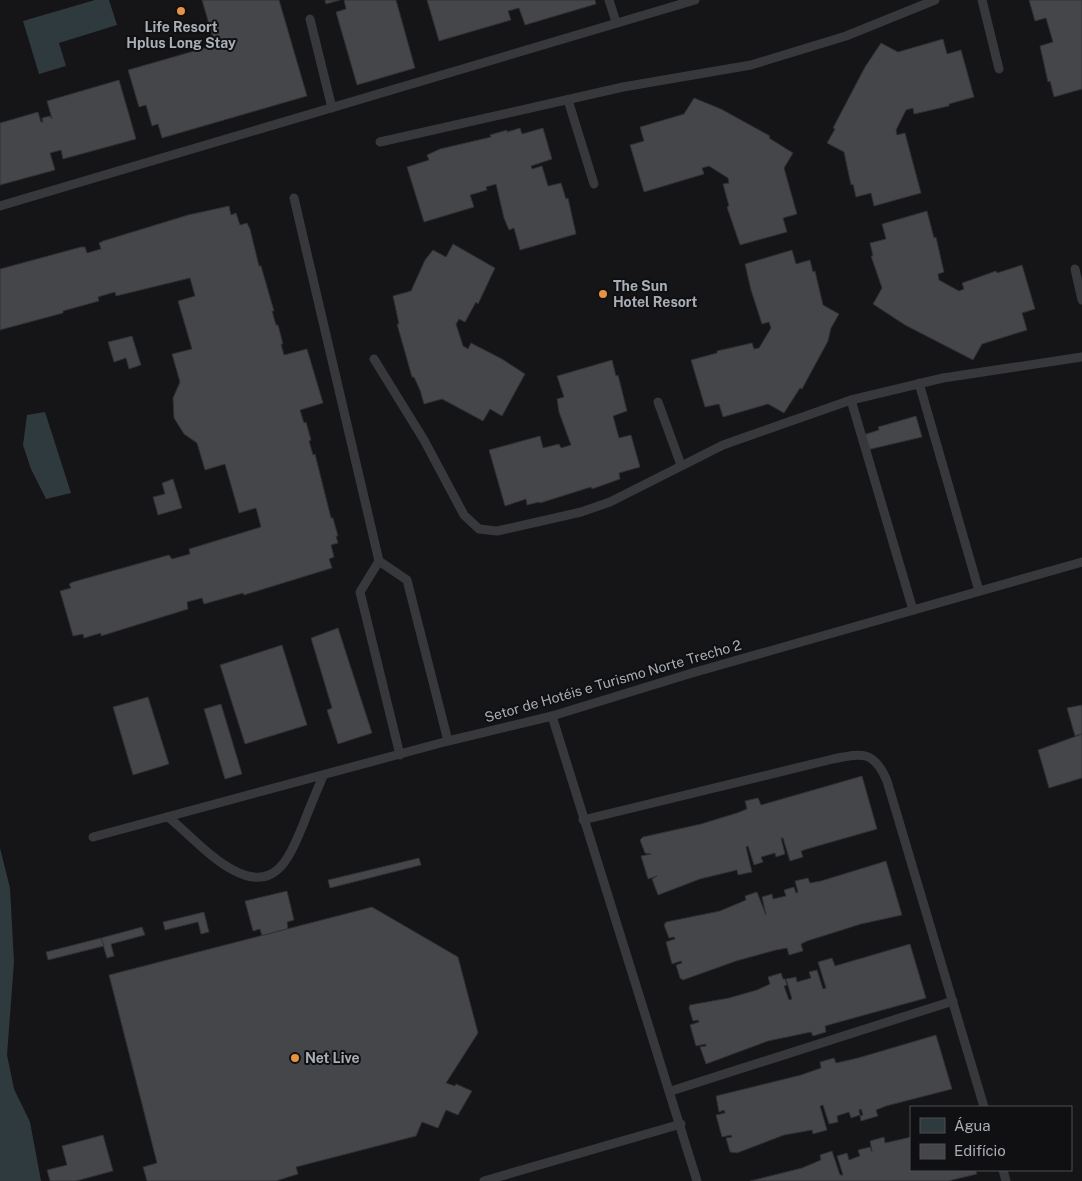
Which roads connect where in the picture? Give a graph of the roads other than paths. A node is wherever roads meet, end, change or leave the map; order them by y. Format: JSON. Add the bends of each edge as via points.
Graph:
{"nodes":[{"id":1,"x":609,"y":0,"type":"edge"},
{"id":2,"x":695,"y":0,"type":"edge"},
{"id":3,"x":935,"y":0,"type":"edge"},
{"id":4,"x":982,"y":0,"type":"edge"},
{"id":5,"x":310,"y":19,"type":"dead end"},
{"id":6,"x":616,"y":22,"type":"junction"},
{"id":7,"x":999,"y":69,"type":"dead end"},
{"id":8,"x":568,"y":100,"type":"junction"},
{"id":9,"x":332,"y":108,"type":"junction"},
{"id":10,"x":380,"y":142,"type":"dead end"},
{"id":11,"x":594,"y":184,"type":"dead end"},
{"id":12,"x":294,"y":198,"type":"dead end"},
{"id":13,"x":0,"y":206,"type":"edge"},
{"id":14,"x":1075,"y":268,"type":"dead end"},
{"id":15,"x":1082,"y":300,"type":"edge"},
{"id":16,"x":1082,"y":357,"type":"edge"},
{"id":17,"x":374,"y":359,"type":"dead end"},
{"id":18,"x":919,"y":383,"type":"junction"},
{"id":19,"x":851,"y":400,"type":"junction"},
{"id":20,"x":658,"y":402,"type":"dead end"},
{"id":21,"x":681,"y":465,"type":"junction"},
{"id":22,"x":379,"y":561,"type":"junction"},
{"id":23,"x":1082,"y":562,"type":"edge"},
{"id":24,"x":979,"y":591,"type":"junction"},
{"id":25,"x":913,"y":610,"type":"junction"},
{"id":26,"x":552,"y":716,"type":"junction"},
{"id":27,"x":448,"y":741,"type":"junction"},
{"id":28,"x":400,"y":756,"type":"junction"},
{"id":29,"x":323,"y":776,"type":"junction"},
{"id":30,"x":168,"y":817,"type":"junction"},
{"id":31,"x":583,"y":820,"type":"junction"},
{"id":32,"x":93,"y":837,"type":"dead end"},
{"id":33,"x":954,"y":1000,"type":"junction"},
{"id":34,"x":671,"y":1092,"type":"junction"},
{"id":35,"x":984,"y":1106,"type":"edge"},
{"id":36,"x":681,"y":1124,"type":"junction"},
{"id":37,"x":484,"y":1181,"type":"edge"},
{"id":38,"x":697,"y":1181,"type":"edge"}],
"edges":[{"from":1,"to":6,"type":"lane"},
{"from":2,"to":6,"type":"lane"},
{"from":3,"to":8,"type":"lane","via":[[846,36],[751,65]]},
{"from":4,"to":7,"type":"lane"},
{"from":5,"to":9,"type":"lane"},
{"from":6,"to":9,"type":"lane"},
{"from":8,"to":10,"type":"lane"},
{"from":8,"to":11,"type":"lane"},
{"from":9,"to":13,"type":"lane"},
{"from":12,"to":22,"type":"lane"},
{"from":14,"to":15,"type":"lane"},
{"from":16,"to":18,"type":"lane"},
{"from":17,"to":21,"type":"lane","via":[[424,440],[464,515],[485,531],[511,529],[610,502]]},
{"from":18,"to":19,"type":"lane"},
{"from":18,"to":24,"type":"lane"},
{"from":19,"to":21,"type":"lane","via":[[723,445]]},
{"from":19,"to":25,"type":"lane"},
{"from":20,"to":21,"type":"lane"},
{"from":22,"to":27,"type":"lane","via":[[407,580]]},
{"from":22,"to":28,"type":"lane","via":[[360,592]]},
{"from":23,"to":24,"type":"lane","name":"Setor de Hotéis e Turismo Norte Trecho 2"},
{"from":24,"to":25,"type":"lane","name":"Setor de Hotéis e Turismo Norte Trecho 2"},
{"from":25,"to":26,"type":"lane","name":"Setor de Hotéis e Turismo Norte Trecho 2"},
{"from":26,"to":27,"type":"lane","name":"Setor de Hotéis e Turismo Norte Trecho 2"},
{"from":26,"to":31,"type":"lane"},
{"from":27,"to":28,"type":"lane","name":"Setor de Hotéis e Turismo Norte Trecho 2"},
{"from":28,"to":29,"type":"lane","name":"Setor de Hotéis e Turismo Norte Trecho 2"},
{"from":29,"to":30,"type":"lane","name":"Setor de Hotéis e Turismo Norte Trecho 2"},
{"from":29,"to":30,"type":"lane","via":[[290,855],[278,871],[262,878],[232,870]]},
{"from":30,"to":32,"type":"lane","name":"Setor de Hotéis e Turismo Norte Trecho 2"},
{"from":31,"to":33,"type":"lane","via":[[841,758],[872,757],[887,781]]},
{"from":31,"to":34,"type":"lane"},
{"from":33,"to":34,"type":"lane"},
{"from":33,"to":35,"type":"lane"},
{"from":34,"to":36,"type":"lane"},
{"from":36,"to":37,"type":"lane"},
{"from":36,"to":38,"type":"lane"}]}
